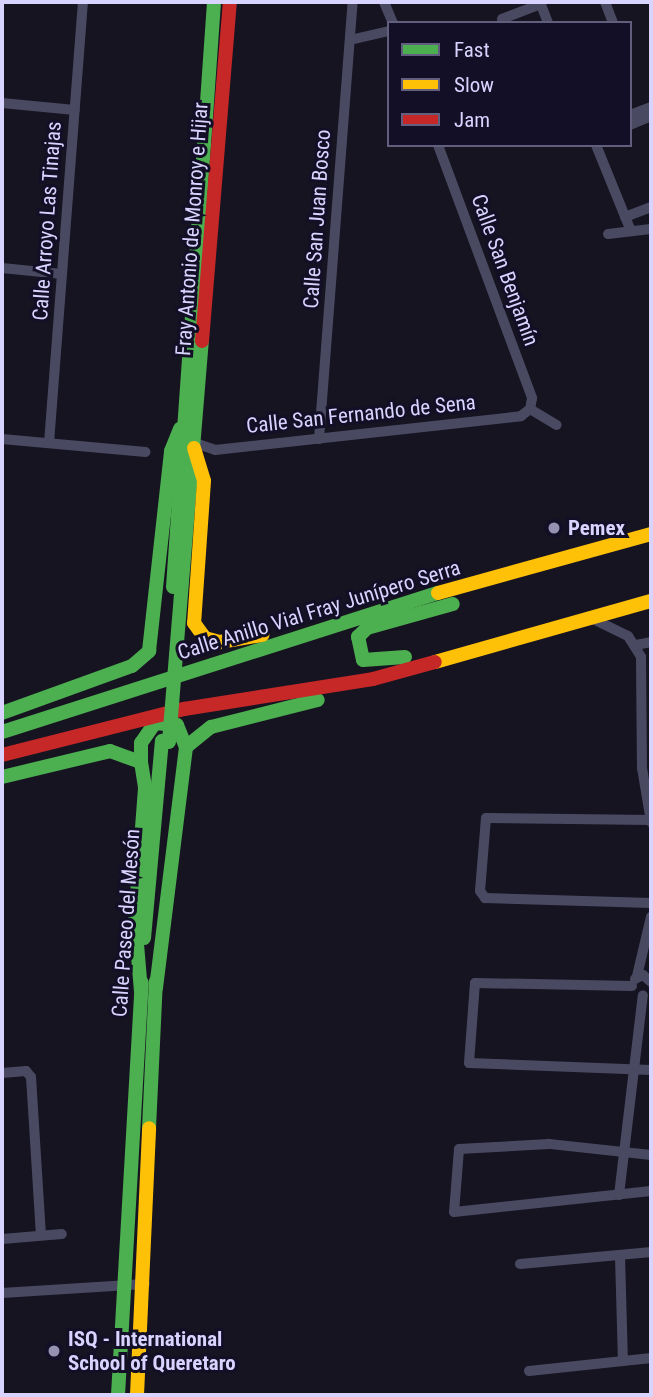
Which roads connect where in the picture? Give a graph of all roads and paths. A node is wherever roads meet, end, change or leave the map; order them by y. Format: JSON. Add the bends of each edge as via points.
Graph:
{"nodes":[{"id":1,"x":83,"y":2,"type":"edge"},
{"id":2,"x":214,"y":2,"type":"edge"},
{"id":3,"x":230,"y":2,"type":"edge"},
{"id":4,"x":353,"y":2,"type":"edge"},
{"id":5,"x":384,"y":2,"type":"edge"},
{"id":6,"x":605,"y":2,"type":"edge"},
{"id":7,"x":540,"y":3,"type":"edge"},
{"id":8,"x":502,"y":19,"type":"dead end"},
{"id":9,"x":392,"y":21,"type":"edge"},
{"id":10,"x":547,"y":21,"type":"edge"},
{"id":11,"x":612,"y":21,"type":"edge"},
{"id":12,"x":387,"y":31,"type":"edge"},
{"id":13,"x":212,"y":32,"type":"junction"},
{"id":14,"x":228,"y":32,"type":"junction"},
{"id":15,"x":350,"y":40,"type":"junction"},
{"id":16,"x":2,"y":103,"type":"edge"},
{"id":17,"x":651,"y":107,"type":"edge"},
{"id":18,"x":75,"y":110,"type":"junction"},
{"id":19,"x":632,"y":114,"type":"edge"},
{"id":20,"x":651,"y":116,"type":"edge"},
{"id":21,"x":632,"y":124,"type":"edge"},
{"id":22,"x":439,"y":147,"type":"edge"},
{"id":23,"x":597,"y":147,"type":"edge"},
{"id":24,"x":651,"y":207,"type":"edge"},
{"id":25,"x":625,"y":217,"type":"junction"},
{"id":26,"x":651,"y":229,"type":"edge"},
{"id":27,"x":631,"y":231,"type":"junction"},
{"id":28,"x":608,"y":234,"type":"dead end"},
{"id":29,"x":2,"y":268,"type":"edge"},
{"id":30,"x":62,"y":274,"type":"junction"},
{"id":31,"x":530,"y":409,"type":"junction"},
{"id":32,"x":557,"y":425,"type":"dead end"},
{"id":33,"x":180,"y":429,"type":"junction"},
{"id":34,"x":2,"y":439,"type":"edge"},
{"id":35,"x":319,"y":439,"type":"junction"},
{"id":36,"x":49,"y":443,"type":"junction"},
{"id":37,"x":190,"y":451,"type":"junction"},
{"id":38,"x":145,"y":452,"type":"dead end"},
{"id":39,"x":651,"y":534,"type":"edge"},
{"id":40,"x":524,"y":571,"type":"junction"},
{"id":41,"x":651,"y":601,"type":"edge"},
{"id":42,"x":589,"y":617,"type":"junction"},
{"id":43,"x":339,"y":621,"type":"junction"},
{"id":44,"x":651,"y":642,"type":"edge"},
{"id":45,"x":636,"y":645,"type":"junction"},
{"id":46,"x":472,"y":647,"type":"junction"},
{"id":47,"x":373,"y":679,"type":"junction"},
{"id":48,"x":2,"y":713,"type":"edge"},
{"id":49,"x":647,"y":717,"type":"edge"},
{"id":50,"x":2,"y":732,"type":"edge"},
{"id":51,"x":84,"y":736,"type":"junction"},
{"id":52,"x":186,"y":747,"type":"junction"},
{"id":53,"x":2,"y":755,"type":"edge"},
{"id":54,"x":141,"y":762,"type":"junction"},
{"id":55,"x":2,"y":774,"type":"edge"},
{"id":56,"x":651,"y":821,"type":"edge"},
{"id":57,"x":651,"y":903,"type":"edge"},
{"id":58,"x":651,"y":917,"type":"edge"},
{"id":59,"x":635,"y":981,"type":"junction"},
{"id":60,"x":649,"y":982,"type":"edge"},
{"id":61,"x":149,"y":989,"type":"junction"},
{"id":62,"x":634,"y":1068,"type":"junction"},
{"id":63,"x":651,"y":1070,"type":"edge"},
{"id":64,"x":2,"y":1073,"type":"edge"},
{"id":65,"x":623,"y":1150,"type":"junction"},
{"id":66,"x":651,"y":1155,"type":"edge"},
{"id":67,"x":651,"y":1191,"type":"edge"},
{"id":68,"x":619,"y":1195,"type":"junction"},
{"id":69,"x":62,"y":1234,"type":"dead end"},
{"id":70,"x":41,"y":1235,"type":"junction"},
{"id":71,"x":2,"y":1239,"type":"edge"},
{"id":72,"x":651,"y":1252,"type":"edge"},
{"id":73,"x":620,"y":1256,"type":"junction"},
{"id":74,"x":520,"y":1264,"type":"dead end"},
{"id":75,"x":125,"y":1284,"type":"junction"},
{"id":76,"x":145,"y":1284,"type":"junction"},
{"id":77,"x":2,"y":1293,"type":"edge"},
{"id":78,"x":651,"y":1357,"type":"edge"},
{"id":79,"x":624,"y":1361,"type":"junction"},
{"id":80,"x":529,"y":1371,"type":"dead end"},
{"id":81,"x":118,"y":1395,"type":"edge"},
{"id":82,"x":137,"y":1395,"type":"edge"}],
"edges":[{"from":1,"to":18,"type":"street","name":"Calle Arroyo Las Tinajas"},
{"from":2,"to":13,"type":"main road","name":"Fray Antonio de Monroy e Hijar"},
{"from":3,"to":14,"type":"main road","name":"Fray Antonio de Monroy e Hijar"},
{"from":4,"to":15,"type":"street","name":"Calle San Juan Bosco"},
{"from":5,"to":9,"type":"street"},
{"from":6,"to":11,"type":"street"},
{"from":7,"to":8,"type":"street"},
{"from":7,"to":10,"type":"street"},
{"from":12,"to":15,"type":"street"},
{"from":13,"to":14,"type":"main road"},
{"from":13,"to":33,"type":"main road","name":"Fray Antonio de Monroy e Hijar"},
{"from":14,"to":37,"type":"main road","name":"Fray Antonio de Monroy e Hijar"},
{"from":15,"to":35,"type":"street","name":"Calle San Juan Bosco"},
{"from":16,"to":18,"type":"street"},
{"from":17,"to":19,"type":"street"},
{"from":18,"to":30,"type":"street","name":"Calle Arroyo Las Tinajas"},
{"from":20,"to":21,"type":"street"},
{"from":22,"to":31,"type":"street","name":"Calle San Benjamín","via":[[532,398]]},
{"from":23,"to":25,"type":"street"},
{"from":24,"to":25,"type":"street"},
{"from":25,"to":27,"type":"street"},
{"from":26,"to":27,"type":"street"},
{"from":27,"to":28,"type":"street"},
{"from":29,"to":30,"type":"street"},
{"from":30,"to":36,"type":"street","name":"Calle Arroyo Las Tinajas"},
{"from":31,"to":32,"type":"street"},
{"from":31,"to":35,"type":"street","name":"Calle San Fernando de Sena","via":[[521,416]]},
{"from":33,"to":37,"type":"main road","name":"Fray Antonio de Monroy e Hijar"},
{"from":33,"to":48,"type":"main road","via":[[171,452],[149,651],[132,666]]},
{"from":34,"to":36,"type":"street"},
{"from":35,"to":37,"type":"street","name":"Calle San Fernando de Sena"},
{"from":36,"to":38,"type":"street"},
{"from":37,"to":43,"type":"main road","via":[[204,481],[194,604],[200,633],[232,642]]},
{"from":37,"to":61,"type":"main road","name":"Calle Paseo del Mesón"},
{"from":39,"to":40,"type":"main road","name":"Calle Anillo Vial Fray Junípero Serra"},
{"from":40,"to":43,"type":"main road","name":"Calle Anillo Vial Fray Junípero Serra"},
{"from":40,"to":46,"type":"main road","via":[[509,589],[367,628],[357,646],[363,660],[382,662]]},
{"from":41,"to":42,"type":"main road"},
{"from":42,"to":45,"type":"street"},
{"from":42,"to":46,"type":"main road"},
{"from":43,"to":50,"type":"main road","name":"Calle Anillo Vial Fray Junípero Serra"},
{"from":44,"to":45,"type":"street"},
{"from":45,"to":49,"type":"street"},
{"from":46,"to":47,"type":"main road"},
{"from":47,"to":51,"type":"main road","via":[[184,709]]},
{"from":47,"to":52,"type":"main road","via":[[341,694],[211,727]]},
{"from":49,"to":56,"type":"street"},
{"from":51,"to":53,"type":"main road"},
{"from":51,"to":55,"type":"main road"},
{"from":52,"to":54,"type":"main road","via":[[177,725],[155,723],[144,736]]},
{"from":52,"to":61,"type":"main road"},
{"from":54,"to":55,"type":"main road","via":[[110,751]]},
{"from":54,"to":61,"type":"main road","via":[[145,788],[135,920]]},
{"from":56,"to":57,"type":"street","via":[[486,818],[480,891],[485,898]]},
{"from":58,"to":59,"type":"street"},
{"from":59,"to":60,"type":"street"},
{"from":59,"to":60,"type":"street"},
{"from":59,"to":62,"type":"street","via":[[475,983],[469,1063]]},
{"from":60,"to":62,"type":"street"},
{"from":61,"to":75,"type":"main road","name":"Calle Paseo del Mesón"},
{"from":61,"to":76,"type":"main road","name":"Calle Paseo del Mesón"},
{"from":62,"to":63,"type":"street"},
{"from":62,"to":65,"type":"street"},
{"from":64,"to":70,"type":"street","via":[[26,1071],[31,1077]]},
{"from":65,"to":66,"type":"street"},
{"from":65,"to":68,"type":"street"},
{"from":65,"to":68,"type":"street","via":[[549,1144],[459,1149],[454,1212]]},
{"from":67,"to":68,"type":"street"},
{"from":69,"to":70,"type":"street"},
{"from":70,"to":71,"type":"street"},
{"from":72,"to":73,"type":"street"},
{"from":73,"to":74,"type":"street"},
{"from":73,"to":79,"type":"street"},
{"from":75,"to":76,"type":"street"},
{"from":75,"to":77,"type":"street"},
{"from":75,"to":81,"type":"main road","name":"Calle Paseo del Mesón"},
{"from":76,"to":82,"type":"main road","name":"Calle Paseo del Mesón"},
{"from":78,"to":79,"type":"street"},
{"from":79,"to":80,"type":"street"}]}
